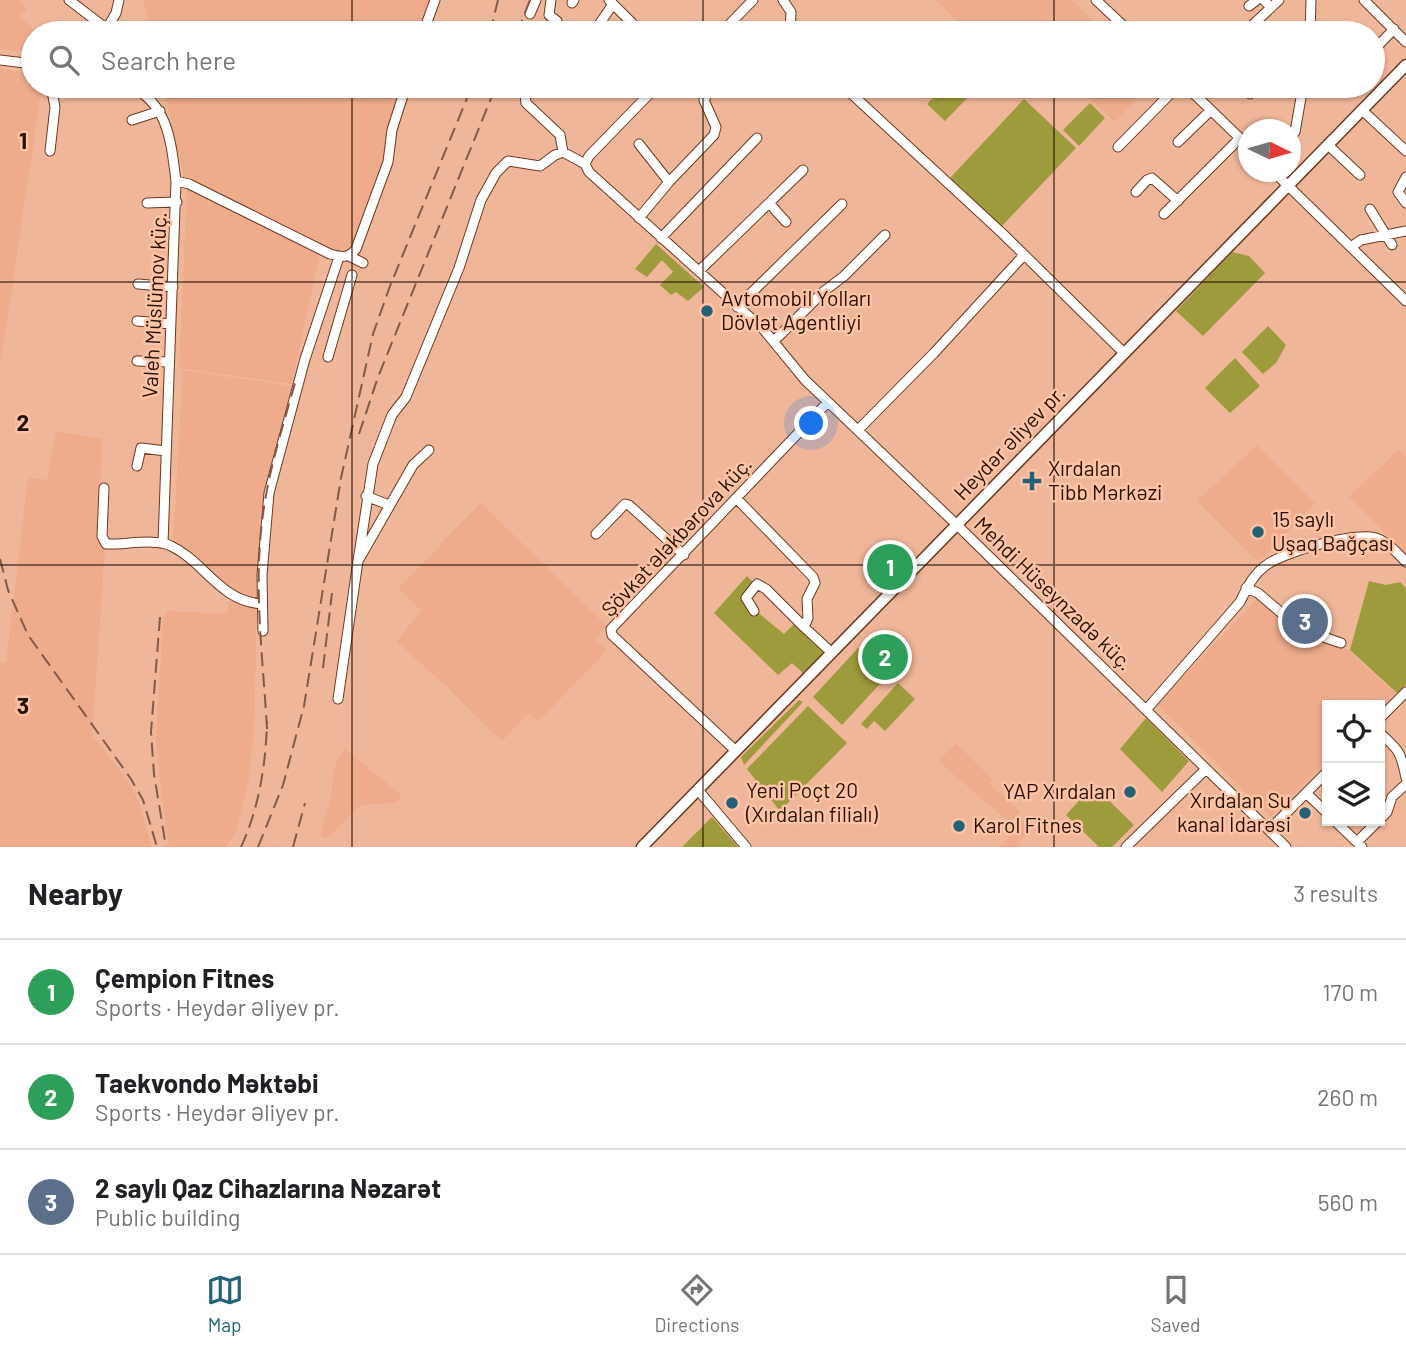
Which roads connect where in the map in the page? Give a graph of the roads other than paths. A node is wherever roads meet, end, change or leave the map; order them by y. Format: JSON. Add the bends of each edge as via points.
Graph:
{"nodes":[{"id":1,"x":69,"y":0,"type":"edge"},
{"id":2,"x":118,"y":0,"type":"edge"},
{"id":3,"x":435,"y":0,"type":"edge"},
{"id":4,"x":536,"y":0,"type":"edge"},
{"id":5,"x":551,"y":0,"type":"edge"},
{"id":6,"x":753,"y":0,"type":"edge"},
{"id":7,"x":783,"y":0,"type":"edge"},
{"id":8,"x":1096,"y":0,"type":"edge"},
{"id":9,"x":1264,"y":0,"type":"edge"},
{"id":10,"x":1279,"y":0,"type":"edge"},
{"id":11,"x":1311,"y":0,"type":"edge"},
{"id":12,"x":1364,"y":0,"type":"edge"},
{"id":13,"x":611,"y":2,"type":"edge"},
{"id":14,"x":1271,"y":8,"type":"junction"},
{"id":15,"x":530,"y":14,"type":"dead end"},
{"id":16,"x":557,"y":20,"type":"dead end"},
{"id":17,"x":94,"y":21,"type":"edge"},
{"id":18,"x":112,"y":21,"type":"edge"},
{"id":19,"x":427,"y":21,"type":"edge"},
{"id":20,"x":601,"y":21,"type":"edge"},
{"id":21,"x":630,"y":21,"type":"edge"},
{"id":22,"x":733,"y":21,"type":"edge"},
{"id":23,"x":791,"y":21,"type":"edge"},
{"id":24,"x":1118,"y":21,"type":"edge"},
{"id":25,"x":1258,"y":21,"type":"edge"},
{"id":26,"x":1311,"y":21,"type":"edge"},
{"id":27,"x":1394,"y":29,"type":"junction"},
{"id":28,"x":1385,"y":38,"type":"edge"},
{"id":29,"x":1406,"y":41,"type":"edge"},
{"id":30,"x":0,"y":60,"type":"edge"},
{"id":31,"x":21,"y":63,"type":"edge"},
{"id":32,"x":1406,"y":65,"type":"edge"},
{"id":33,"x":1385,"y":86,"type":"edge"},
{"id":34,"x":53,"y":98,"type":"edge"},
{"id":35,"x":151,"y":98,"type":"edge"},
{"id":36,"x":402,"y":98,"type":"edge"},
{"id":37,"x":525,"y":98,"type":"edge"},
{"id":38,"x":645,"y":98,"type":"edge"},
{"id":39,"x":705,"y":98,"type":"edge"},
{"id":40,"x":856,"y":98,"type":"edge"},
{"id":41,"x":1166,"y":98,"type":"edge"},
{"id":42,"x":1198,"y":98,"type":"edge"},
{"id":43,"x":1301,"y":98,"type":"edge"},
{"id":44,"x":1374,"y":98,"type":"edge"},
{"id":45,"x":1211,"y":110,"type":"junction"},
{"id":46,"x":1362,"y":110,"type":"junction"},
{"id":47,"x":160,"y":111,"type":"junction"},
{"id":48,"x":1297,"y":119,"type":"edge"},
{"id":49,"x":132,"y":120,"type":"dead end"},
{"id":50,"x":1238,"y":136,"type":"edge"},
{"id":51,"x":757,"y":138,"type":"dead end"},
{"id":52,"x":1238,"y":140,"type":"edge"},
{"id":53,"x":1178,"y":142,"type":"dead end"},
{"id":54,"x":639,"y":144,"type":"dead end"},
{"id":55,"x":1328,"y":145,"type":"junction"},
{"id":56,"x":1118,"y":147,"type":"dead end"},
{"id":57,"x":50,"y":151,"type":"dead end"},
{"id":58,"x":1406,"y":151,"type":"edge"},
{"id":59,"x":563,"y":152,"type":"junction"},
{"id":60,"x":585,"y":164,"type":"junction"},
{"id":61,"x":803,"y":170,"type":"dead end"},
{"id":62,"x":1360,"y":175,"type":"dead end"},
{"id":63,"x":1406,"y":177,"type":"edge"},
{"id":64,"x":176,"y":181,"type":"junction"},
{"id":65,"x":669,"y":182,"type":"junction"},
{"id":66,"x":1286,"y":182,"type":"edge"},
{"id":67,"x":1289,"y":185,"type":"junction"},
{"id":68,"x":1136,"y":192,"type":"dead end"},
{"id":69,"x":1178,"y":201,"type":"junction"},
{"id":70,"x":146,"y":202,"type":"dead end"},
{"id":71,"x":177,"y":202,"type":"junction"},
{"id":72,"x":769,"y":203,"type":"junction"},
{"id":73,"x":1406,"y":203,"type":"edge"},
{"id":74,"x":842,"y":204,"type":"dead end"},
{"id":75,"x":1370,"y":209,"type":"dead end"},
{"id":76,"x":1164,"y":214,"type":"dead end"},
{"id":77,"x":639,"y":218,"type":"junction"},
{"id":78,"x":786,"y":222,"type":"dead end"},
{"id":79,"x":1406,"y":231,"type":"edge"},
{"id":80,"x":884,"y":235,"type":"dead end"},
{"id":81,"x":1386,"y":235,"type":"junction"},
{"id":82,"x":661,"y":237,"type":"junction"},
{"id":83,"x":1392,"y":245,"type":"dead end"},
{"id":84,"x":1351,"y":247,"type":"junction"},
{"id":85,"x":1024,"y":255,"type":"junction"},
{"id":86,"x":344,"y":256,"type":"junction"},
{"id":87,"x":363,"y":263,"type":"dead end"},
{"id":88,"x":699,"y":271,"type":"junction"},
{"id":89,"x":352,"y":275,"type":"dead end"},
{"id":90,"x":138,"y":284,"type":"dead end"},
{"id":91,"x":329,"y":285,"type":"junction"},
{"id":92,"x":173,"y":287,"type":"junction"},
{"id":93,"x":347,"y":292,"type":"junction"},
{"id":94,"x":1406,"y":301,"type":"edge"},
{"id":95,"x":737,"y":307,"type":"junction"},
{"id":96,"x":137,"y":321,"type":"dead end"},
{"id":97,"x":171,"y":324,"type":"junction"},
{"id":98,"x":773,"y":340,"type":"junction"},
{"id":99,"x":1124,"y":354,"type":"junction"},
{"id":100,"x":328,"y":357,"type":"dead end"},
{"id":101,"x":138,"y":361,"type":"dead end"},
{"id":102,"x":169,"y":362,"type":"junction"},
{"id":103,"x":828,"y":402,"type":"junction"},
{"id":104,"x":858,"y":430,"type":"junction"},
{"id":105,"x":429,"y":450,"type":"dead end"},
{"id":106,"x":166,"y":451,"type":"junction"},
{"id":107,"x":136,"y":466,"type":"dead end"},
{"id":108,"x":104,"y":488,"type":"dead end"},
{"id":109,"x":366,"y":496,"type":"junction"},
{"id":110,"x":737,"y":499,"type":"junction"},
{"id":111,"x":389,"y":505,"type":"junction"},
{"id":112,"x":957,"y":525,"type":"junction"},
{"id":113,"x":596,"y":534,"type":"dead end"},
{"id":114,"x":163,"y":543,"type":"junction"},
{"id":115,"x":684,"y":555,"type":"junction"},
{"id":116,"x":358,"y":561,"type":"junction"},
{"id":117,"x":1406,"y":562,"type":"edge"},
{"id":118,"x":1246,"y":588,"type":"junction"},
{"id":119,"x":262,"y":604,"type":"junction"},
{"id":120,"x":754,"y":611,"type":"dead end"},
{"id":121,"x":804,"y":627,"type":"junction"},
{"id":122,"x":263,"y":631,"type":"dead end"},
{"id":123,"x":1341,"y":643,"type":"dead end"},
{"id":124,"x":832,"y":653,"type":"junction"},
{"id":125,"x":1406,"y":692,"type":"edge"},
{"id":126,"x":338,"y":699,"type":"dead end"},
{"id":127,"x":1146,"y":710,"type":"junction"},
{"id":128,"x":1385,"y":713,"type":"edge"},
{"id":129,"x":1385,"y":738,"type":"edge"},
{"id":130,"x":736,"y":751,"type":"junction"},
{"id":131,"x":1206,"y":769,"type":"junction"},
{"id":132,"x":1322,"y":777,"type":"edge"},
{"id":133,"x":1406,"y":778,"type":"edge"},
{"id":134,"x":1406,"y":784,"type":"edge"},
{"id":135,"x":698,"y":790,"type":"junction"},
{"id":136,"x":1306,"y":793,"type":"junction"},
{"id":137,"x":1322,"y":809,"type":"edge"},
{"id":138,"x":1385,"y":814,"type":"edge"},
{"id":139,"x":1340,"y":826,"type":"edge"},
{"id":140,"x":1374,"y":826,"type":"edge"},
{"id":141,"x":1269,"y":830,"type":"junction"},
{"id":142,"x":1279,"y":845,"type":"edge"},
{"id":143,"x":1360,"y":845,"type":"edge"},
{"id":144,"x":642,"y":847,"type":"edge"},
{"id":145,"x":746,"y":847,"type":"edge"},
{"id":146,"x":1126,"y":847,"type":"edge"}],
"edges":[{"from":1,"to":17,"type":"street"},
{"from":2,"to":18,"type":"street"},
{"from":3,"to":19,"type":"street"},
{"from":4,"to":15,"type":"street"},
{"from":5,"to":16,"type":"street","via":[[549,15]]},
{"from":6,"to":22,"type":"street"},
{"from":7,"to":23,"type":"street"},
{"from":8,"to":24,"type":"street"},
{"from":9,"to":14,"type":"street"},
{"from":10,"to":14,"type":"street"},
{"from":11,"to":26,"type":"street"},
{"from":12,"to":27,"type":"street"},
{"from":13,"to":20,"type":"street"},
{"from":13,"to":21,"type":"street"},
{"from":14,"to":25,"type":"street"},
{"from":27,"to":28,"type":"street"},
{"from":27,"to":29,"type":"street"},
{"from":30,"to":31,"type":"street"},
{"from":32,"to":33,"type":"main road","name":"Heydər Əliyev pr."},
{"from":34,"to":57,"type":"street"},
{"from":35,"to":47,"type":"street"},
{"from":36,"to":86,"type":"street","via":[[388,162],[356,249]]},
{"from":37,"to":59,"type":"street","via":[[560,135]]},
{"from":38,"to":60,"type":"street"},
{"from":39,"to":65,"type":"street","via":[[716,128],[714,135]]},
{"from":40,"to":85,"type":"street"},
{"from":41,"to":56,"type":"street"},
{"from":42,"to":45,"type":"street"},
{"from":43,"to":48,"type":"street"},
{"from":44,"to":46,"type":"main road","name":"Heydər Əliyev pr."},
{"from":45,"to":50,"type":"street"},
{"from":45,"to":53,"type":"street"},
{"from":46,"to":55,"type":"main road","name":"Heydər Əliyev pr."},
{"from":46,"to":58,"type":"street"},
{"from":47,"to":49,"type":"street"},
{"from":47,"to":64,"type":"street","name":"Valeh Müslümov küç."},
{"from":51,"to":82,"type":"street"},
{"from":52,"to":69,"type":"street"},
{"from":54,"to":65,"type":"street"},
{"from":55,"to":62,"type":"street"},
{"from":55,"to":67,"type":"main road","name":"Heydər Əliyev pr."},
{"from":59,"to":60,"type":"street","name":"Mehdi Hüseynzadə küç."},
{"from":59,"to":109,"type":"street","via":[[540,166],[508,162],[496,173],[481,200],[407,397],[392,415]]},
{"from":60,"to":77,"type":"street","name":"Mehdi Hüseynzadə küç."},
{"from":61,"to":72,"type":"street"},
{"from":63,"to":73,"type":"street","via":[[1398,192]]},
{"from":64,"to":71,"type":"street","name":"Valeh Müslümov küç."},
{"from":64,"to":86,"type":"street"},
{"from":65,"to":77,"type":"street"},
{"from":66,"to":67,"type":"street"},
{"from":67,"to":84,"type":"street"},
{"from":67,"to":99,"type":"main road","name":"Heydər Əliyev pr."},
{"from":68,"to":69,"type":"street","via":[[1152,178]]},
{"from":69,"to":76,"type":"street"},
{"from":70,"to":71,"type":"street"},
{"from":71,"to":92,"type":"street","name":"Valeh Müslümov küç."},
{"from":72,"to":78,"type":"street"},
{"from":72,"to":88,"type":"street"},
{"from":74,"to":95,"type":"street"},
{"from":75,"to":81,"type":"street"},
{"from":77,"to":82,"type":"street","name":"Mehdi Hüseynzadə küç."},
{"from":79,"to":81,"type":"street"},
{"from":80,"to":98,"type":"street"},
{"from":81,"to":83,"type":"street"},
{"from":81,"to":84,"type":"street"},
{"from":82,"to":88,"type":"street","name":"Mehdi Hüseynzadə küç."},
{"from":84,"to":94,"type":"street"},
{"from":85,"to":99,"type":"street"},
{"from":85,"to":104,"type":"street"},
{"from":86,"to":87,"type":"street"},
{"from":86,"to":91,"type":"street"},
{"from":88,"to":95,"type":"street","name":"Mehdi Hüseynzadə küç."},
{"from":89,"to":93,"type":"street"},
{"from":90,"to":92,"type":"street"},
{"from":91,"to":93,"type":"street"},
{"from":91,"to":119,"type":"street","via":[[270,493]]},
{"from":92,"to":97,"type":"street","name":"Valeh Müslümov küç."},
{"from":93,"to":100,"type":"street"},
{"from":95,"to":98,"type":"street","name":"Mehdi Hüseynzadə küç."},
{"from":96,"to":97,"type":"street"},
{"from":97,"to":102,"type":"street","name":"Valeh Müslümov küç."},
{"from":98,"to":103,"type":"street","name":"Mehdi Hüseynzadə küç."},
{"from":99,"to":112,"type":"main road","name":"Heydər Əliyev pr."},
{"from":101,"to":102,"type":"street"},
{"from":102,"to":106,"type":"street","name":"Valeh Müslümov küç."},
{"from":103,"to":104,"type":"street","name":"Mehdi Hüseynzadə küç."},
{"from":103,"to":110,"type":"street","name":"Şövkət Ələkbərova küç."},
{"from":104,"to":112,"type":"street","name":"Mehdi Hüseynzadə küç."},
{"from":105,"to":111,"type":"street","via":[[413,465]]},
{"from":106,"to":107,"type":"street","via":[[141,448]]},
{"from":106,"to":114,"type":"street","name":"Valeh Müslümov küç."},
{"from":108,"to":114,"type":"street","via":[[104,542]]},
{"from":109,"to":111,"type":"street"},
{"from":109,"to":116,"type":"street"},
{"from":110,"to":115,"type":"street","name":"Şövkət Ələkbərova küç."},
{"from":110,"to":121,"type":"street","via":[[813,577],[815,586],[807,599]]},
{"from":111,"to":116,"type":"street"},
{"from":112,"to":124,"type":"main road","name":"Heydər Əliyev pr."},
{"from":112,"to":127,"type":"street","name":"Mehdi Hüseynzadə küç."},
{"from":113,"to":115,"type":"street","via":[[625,504]]},
{"from":114,"to":119,"type":"street","via":[[177,549],[238,599]]},
{"from":115,"to":130,"type":"street","name":"Şövkət Ələkbərova küç.","via":[[611,632]]},
{"from":116,"to":126,"type":"street"},
{"from":117,"to":118,"type":"street","via":[[1377,539],[1349,537],[1272,561]]},
{"from":118,"to":123,"type":"street","via":[[1300,629]]},
{"from":118,"to":127,"type":"street","via":[[1240,602]]},
{"from":119,"to":122,"type":"street"},
{"from":120,"to":121,"type":"street","via":[[746,594],[757,584]]},
{"from":121,"to":124,"type":"street"},
{"from":124,"to":130,"type":"main road","name":"Heydər Əliyev pr."},
{"from":125,"to":128,"type":"street"},
{"from":127,"to":131,"type":"street","name":"Mehdi Hüseynzadə küç."},
{"from":129,"to":133,"type":"street","via":[[1400,752]]},
{"from":130,"to":135,"type":"main road","name":"Heydər Əliyev pr."},
{"from":131,"to":141,"type":"street","name":"Mehdi Hüseynzadə küç."},
{"from":131,"to":146,"type":"street"},
{"from":132,"to":136,"type":"street"},
{"from":134,"to":138,"type":"street","via":[[1392,797]]},
{"from":135,"to":144,"type":"main road","name":"Heydər Əliyev pr."},
{"from":135,"to":145,"type":"street"},
{"from":136,"to":137,"type":"street"},
{"from":136,"to":141,"type":"street"},
{"from":139,"to":143,"type":"street"},
{"from":140,"to":143,"type":"street"},
{"from":141,"to":142,"type":"street","name":"Mehdi Hüseynzadə küç."}]}
